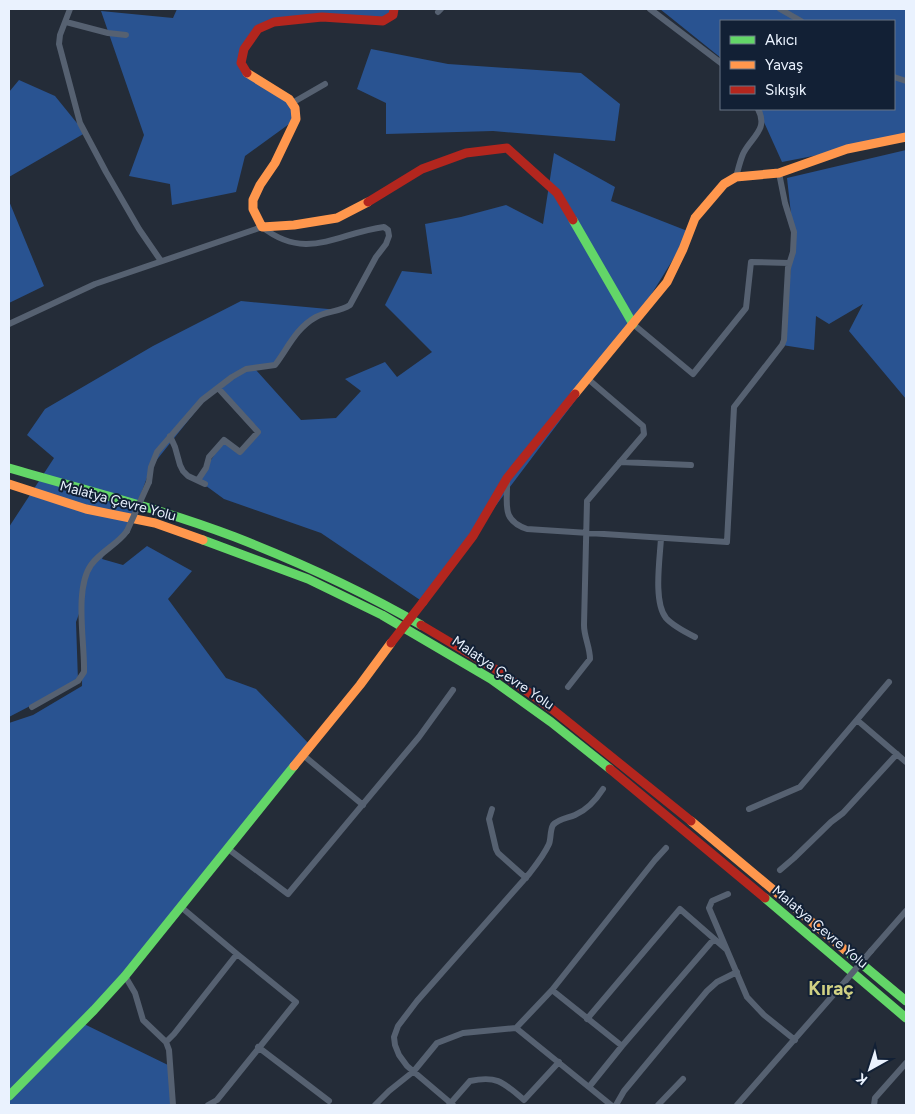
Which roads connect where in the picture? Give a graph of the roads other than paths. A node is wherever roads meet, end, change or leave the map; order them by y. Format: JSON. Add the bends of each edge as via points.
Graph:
{"nodes":[{"id":1,"x":70,"y":9,"type":"edge"},
{"id":2,"x":394,"y":9,"type":"edge"},
{"id":3,"x":650,"y":9,"type":"edge"},
{"id":4,"x":780,"y":9,"type":"edge"},
{"id":5,"x":799,"y":20,"type":"edge"},
{"id":6,"x":66,"y":22,"type":"junction"},
{"id":7,"x":126,"y":35,"type":"dead end"},
{"id":8,"x":720,"y":62,"type":"edge"},
{"id":9,"x":325,"y":84,"type":"dead end"},
{"id":10,"x":292,"y":103,"type":"junction"},
{"id":11,"x":758,"y":110,"type":"edge"},
{"id":12,"x":906,"y":137,"type":"edge"},
{"id":13,"x":779,"y":173,"type":"junction"},
{"id":14,"x":736,"y":177,"type":"junction"},
{"id":15,"x":262,"y":227,"type":"junction"},
{"id":16,"x":161,"y":261,"type":"junction"},
{"id":17,"x":789,"y":263,"type":"junction"},
{"id":18,"x":9,"y":324,"type":"edge"},
{"id":19,"x":633,"y":324,"type":"junction"},
{"id":20,"x":588,"y":379,"type":"junction"},
{"id":21,"x":218,"y":388,"type":"junction"},
{"id":22,"x":170,"y":436,"type":"junction"},
{"id":23,"x":620,"y":462,"type":"junction"},
{"id":24,"x":691,"y":465,"type":"dead end"},
{"id":25,"x":9,"y":468,"type":"edge"},
{"id":26,"x":507,"y":478,"type":"junction"},
{"id":27,"x":198,"y":480,"type":"junction"},
{"id":28,"x":9,"y":484,"type":"edge"},
{"id":29,"x":205,"y":484,"type":"dead end"},
{"id":30,"x":585,"y":533,"type":"junction"},
{"id":31,"x":660,"y":538,"type":"junction"},
{"id":32,"x":695,"y":636,"type":"dead end"},
{"id":33,"x":889,"y":682,"type":"dead end"},
{"id":34,"x":568,"y":687,"type":"dead end"},
{"id":35,"x":453,"y":690,"type":"dead end"},
{"id":36,"x":32,"y":707,"type":"dead end"},
{"id":37,"x":856,"y":720,"type":"junction"},
{"id":38,"x":897,"y":754,"type":"junction"},
{"id":39,"x":303,"y":755,"type":"junction"},
{"id":40,"x":906,"y":762,"type":"edge"},
{"id":41,"x":603,"y":789,"type":"dead end"},
{"id":42,"x":363,"y":805,"type":"junction"},
{"id":43,"x":492,"y":809,"type":"dead end"},
{"id":44,"x":749,"y":809,"type":"dead end"},
{"id":45,"x":228,"y":848,"type":"junction"},
{"id":46,"x":666,"y":848,"type":"dead end"},
{"id":47,"x":780,"y":870,"type":"dead end"},
{"id":48,"x":526,"y":878,"type":"junction"},
{"id":49,"x":728,"y":894,"type":"dead end"},
{"id":50,"x":181,"y":906,"type":"junction"},
{"id":51,"x":906,"y":911,"type":"edge"},
{"id":52,"x":714,"y":939,"type":"junction"},
{"id":53,"x":727,"y":950,"type":"junction"},
{"id":54,"x":237,"y":954,"type":"junction"},
{"id":55,"x":737,"y":972,"type":"junction"},
{"id":56,"x":126,"y":976,"type":"junction"},
{"id":57,"x":552,"y":990,"type":"junction"},
{"id":58,"x":906,"y":1001,"type":"edge"},
{"id":59,"x":906,"y":1018,"type":"edge"},
{"id":60,"x":587,"y":1019,"type":"junction"},
{"id":61,"x":516,"y":1028,"type":"junction"},
{"id":62,"x":795,"y":1040,"type":"junction"},
{"id":63,"x":166,"y":1042,"type":"junction"},
{"id":64,"x":622,"y":1046,"type":"junction"},
{"id":65,"x":258,"y":1047,"type":"junction"},
{"id":66,"x":559,"y":1062,"type":"junction"},
{"id":67,"x":906,"y":1063,"type":"edge"},
{"id":68,"x":414,"y":1072,"type":"junction"},
{"id":69,"x":683,"y":1079,"type":"dead end"},
{"id":70,"x":589,"y":1087,"type":"junction"},
{"id":71,"x":9,"y":1096,"type":"edge"},
{"id":72,"x":329,"y":1101,"type":"dead end"},
{"id":73,"x":173,"y":1105,"type":"edge"},
{"id":74,"x":208,"y":1105,"type":"edge"},
{"id":75,"x":375,"y":1105,"type":"edge"},
{"id":76,"x":451,"y":1105,"type":"edge"},
{"id":77,"x":611,"y":1105,"type":"edge"},
{"id":78,"x":616,"y":1105,"type":"edge"},
{"id":79,"x":658,"y":1105,"type":"edge"},
{"id":80,"x":737,"y":1105,"type":"edge"},
{"id":81,"x":874,"y":1105,"type":"edge"}],
"edges":[{"from":1,"to":6,"type":"street"},
{"from":2,"to":10,"type":"main road","via":[[393,14],[382,21],[322,17],[274,22],[258,29],[241,57],[245,72]]},
{"from":3,"to":8,"type":"street"},
{"from":4,"to":5,"type":"street"},
{"from":6,"to":7,"type":"street"},
{"from":6,"to":16,"type":"street","via":[[60,35],[60,50],[80,123],[120,197]]},
{"from":9,"to":10,"type":"street"},
{"from":10,"to":15,"type":"main road","via":[[296,118],[276,163],[253,200],[253,209]]},
{"from":11,"to":14,"type":"street","via":[[762,117],[761,128],[743,153]]},
{"from":12,"to":13,"type":"main road","via":[[847,149]]},
{"from":13,"to":14,"type":"main road"},
{"from":13,"to":17,"type":"street","via":[[794,232],[794,252]]},
{"from":14,"to":19,"type":"main road","via":[[719,190],[695,218],[667,282]]},
{"from":15,"to":16,"type":"street"},
{"from":15,"to":19,"type":"main road","via":[[336,218],[422,169],[466,152],[507,148],[557,193]]},
{"from":15,"to":21,"type":"street","via":[[271,234],[303,244],[319,244],[372,228],[384,227],[389,236],[350,305],[325,313],[303,326],[275,365],[246,369]]},
{"from":16,"to":18,"type":"street","via":[[95,284]]},
{"from":17,"to":19,"type":"street","via":[[751,262],[746,308],[693,374]]},
{"from":17,"to":31,"type":"street","via":[[782,345],[734,407],[727,542]]},
{"from":19,"to":20,"type":"main road"},
{"from":20,"to":23,"type":"street","via":[[643,426],[644,434]]},
{"from":20,"to":26,"type":"main road"},
{"from":21,"to":22,"type":"street","via":[[202,400]]},
{"from":21,"to":27,"type":"street","via":[[258,432],[240,452],[224,440],[209,457]]},
{"from":22,"to":27,"type":"street","via":[[183,471]]},
{"from":22,"to":36,"type":"street","bridge":true,"via":[[157,452],[149,482],[128,531],[97,558],[84,578],[84,672],[78,681]]},
{"from":23,"to":24,"type":"street"},
{"from":23,"to":30,"type":"street","via":[[587,501]]},
{"from":25,"to":58,"type":"main road","name":"Malatya Çevre Yolu","via":[[234,536],[388,606],[452,643],[552,709]]},
{"from":26,"to":30,"type":"street","via":[[507,514],[512,523],[527,529]]},
{"from":26,"to":39,"type":"main road","bridge":true,"via":[[473,536],[360,686]]},
{"from":27,"to":29,"type":"street"},
{"from":28,"to":59,"type":"main road","name":"Malatya Çevre Yolu","via":[[86,509],[155,523],[300,575],[382,615],[492,678],[653,804]]},
{"from":30,"to":31,"type":"street"},
{"from":30,"to":34,"type":"street","via":[[584,637],[590,659]]},
{"from":31,"to":32,"type":"street","via":[[661,607],[667,618]]},
{"from":33,"to":37,"type":"street"},
{"from":35,"to":42,"type":"street","via":[[429,725]]},
{"from":37,"to":38,"type":"street"},
{"from":37,"to":44,"type":"street","via":[[800,787]]},
{"from":38,"to":40,"type":"street"},
{"from":38,"to":47,"type":"street","via":[[843,813]]},
{"from":39,"to":42,"type":"street"},
{"from":39,"to":45,"type":"main road"},
{"from":41,"to":48,"type":"street","via":[[587,808],[553,826],[545,852]]},
{"from":42,"to":45,"type":"street","via":[[288,894]]},
{"from":43,"to":48,"type":"street","via":[[488,820],[496,849]]},
{"from":45,"to":50,"type":"main road"},
{"from":46,"to":57,"type":"street"},
{"from":48,"to":68,"type":"street","via":[[398,1026],[395,1044],[399,1055]]},
{"from":49,"to":53,"type":"street","via":[[712,901],[709,908]]},
{"from":50,"to":54,"type":"street"},
{"from":50,"to":56,"type":"main road"},
{"from":51,"to":62,"type":"street","bridge":true},
{"from":52,"to":53,"type":"street"},
{"from":52,"to":60,"type":"street","via":[[680,909]]},
{"from":52,"to":64,"type":"street"},
{"from":53,"to":55,"type":"street"},
{"from":54,"to":63,"type":"street"},
{"from":54,"to":65,"type":"street","via":[[299,1002]]},
{"from":55,"to":62,"type":"street","via":[[752,1003]]},
{"from":55,"to":78,"type":"street","via":[[707,991]]},
{"from":56,"to":63,"type":"street","via":[[143,1020]]},
{"from":56,"to":71,"type":"main road"},
{"from":57,"to":60,"type":"street"},
{"from":57,"to":61,"type":"street"},
{"from":60,"to":64,"type":"street"},
{"from":61,"to":66,"type":"street"},
{"from":61,"to":68,"type":"street","via":[[463,1033],[446,1038],[432,1048]]},
{"from":62,"to":80,"type":"street"},
{"from":63,"to":73,"type":"street"},
{"from":64,"to":70,"type":"street"},
{"from":65,"to":72,"type":"street"},
{"from":65,"to":74,"type":"street","via":[[217,1100]]},
{"from":66,"to":70,"type":"street"},
{"from":66,"to":76,"type":"street","via":[[524,1100],[502,1082],[492,1079],[470,1081]]},
{"from":67,"to":81,"type":"street","via":[[875,1098]]},
{"from":68,"to":75,"type":"street"},
{"from":68,"to":76,"type":"street"},
{"from":69,"to":79,"type":"street"},
{"from":70,"to":77,"type":"street"}]}
